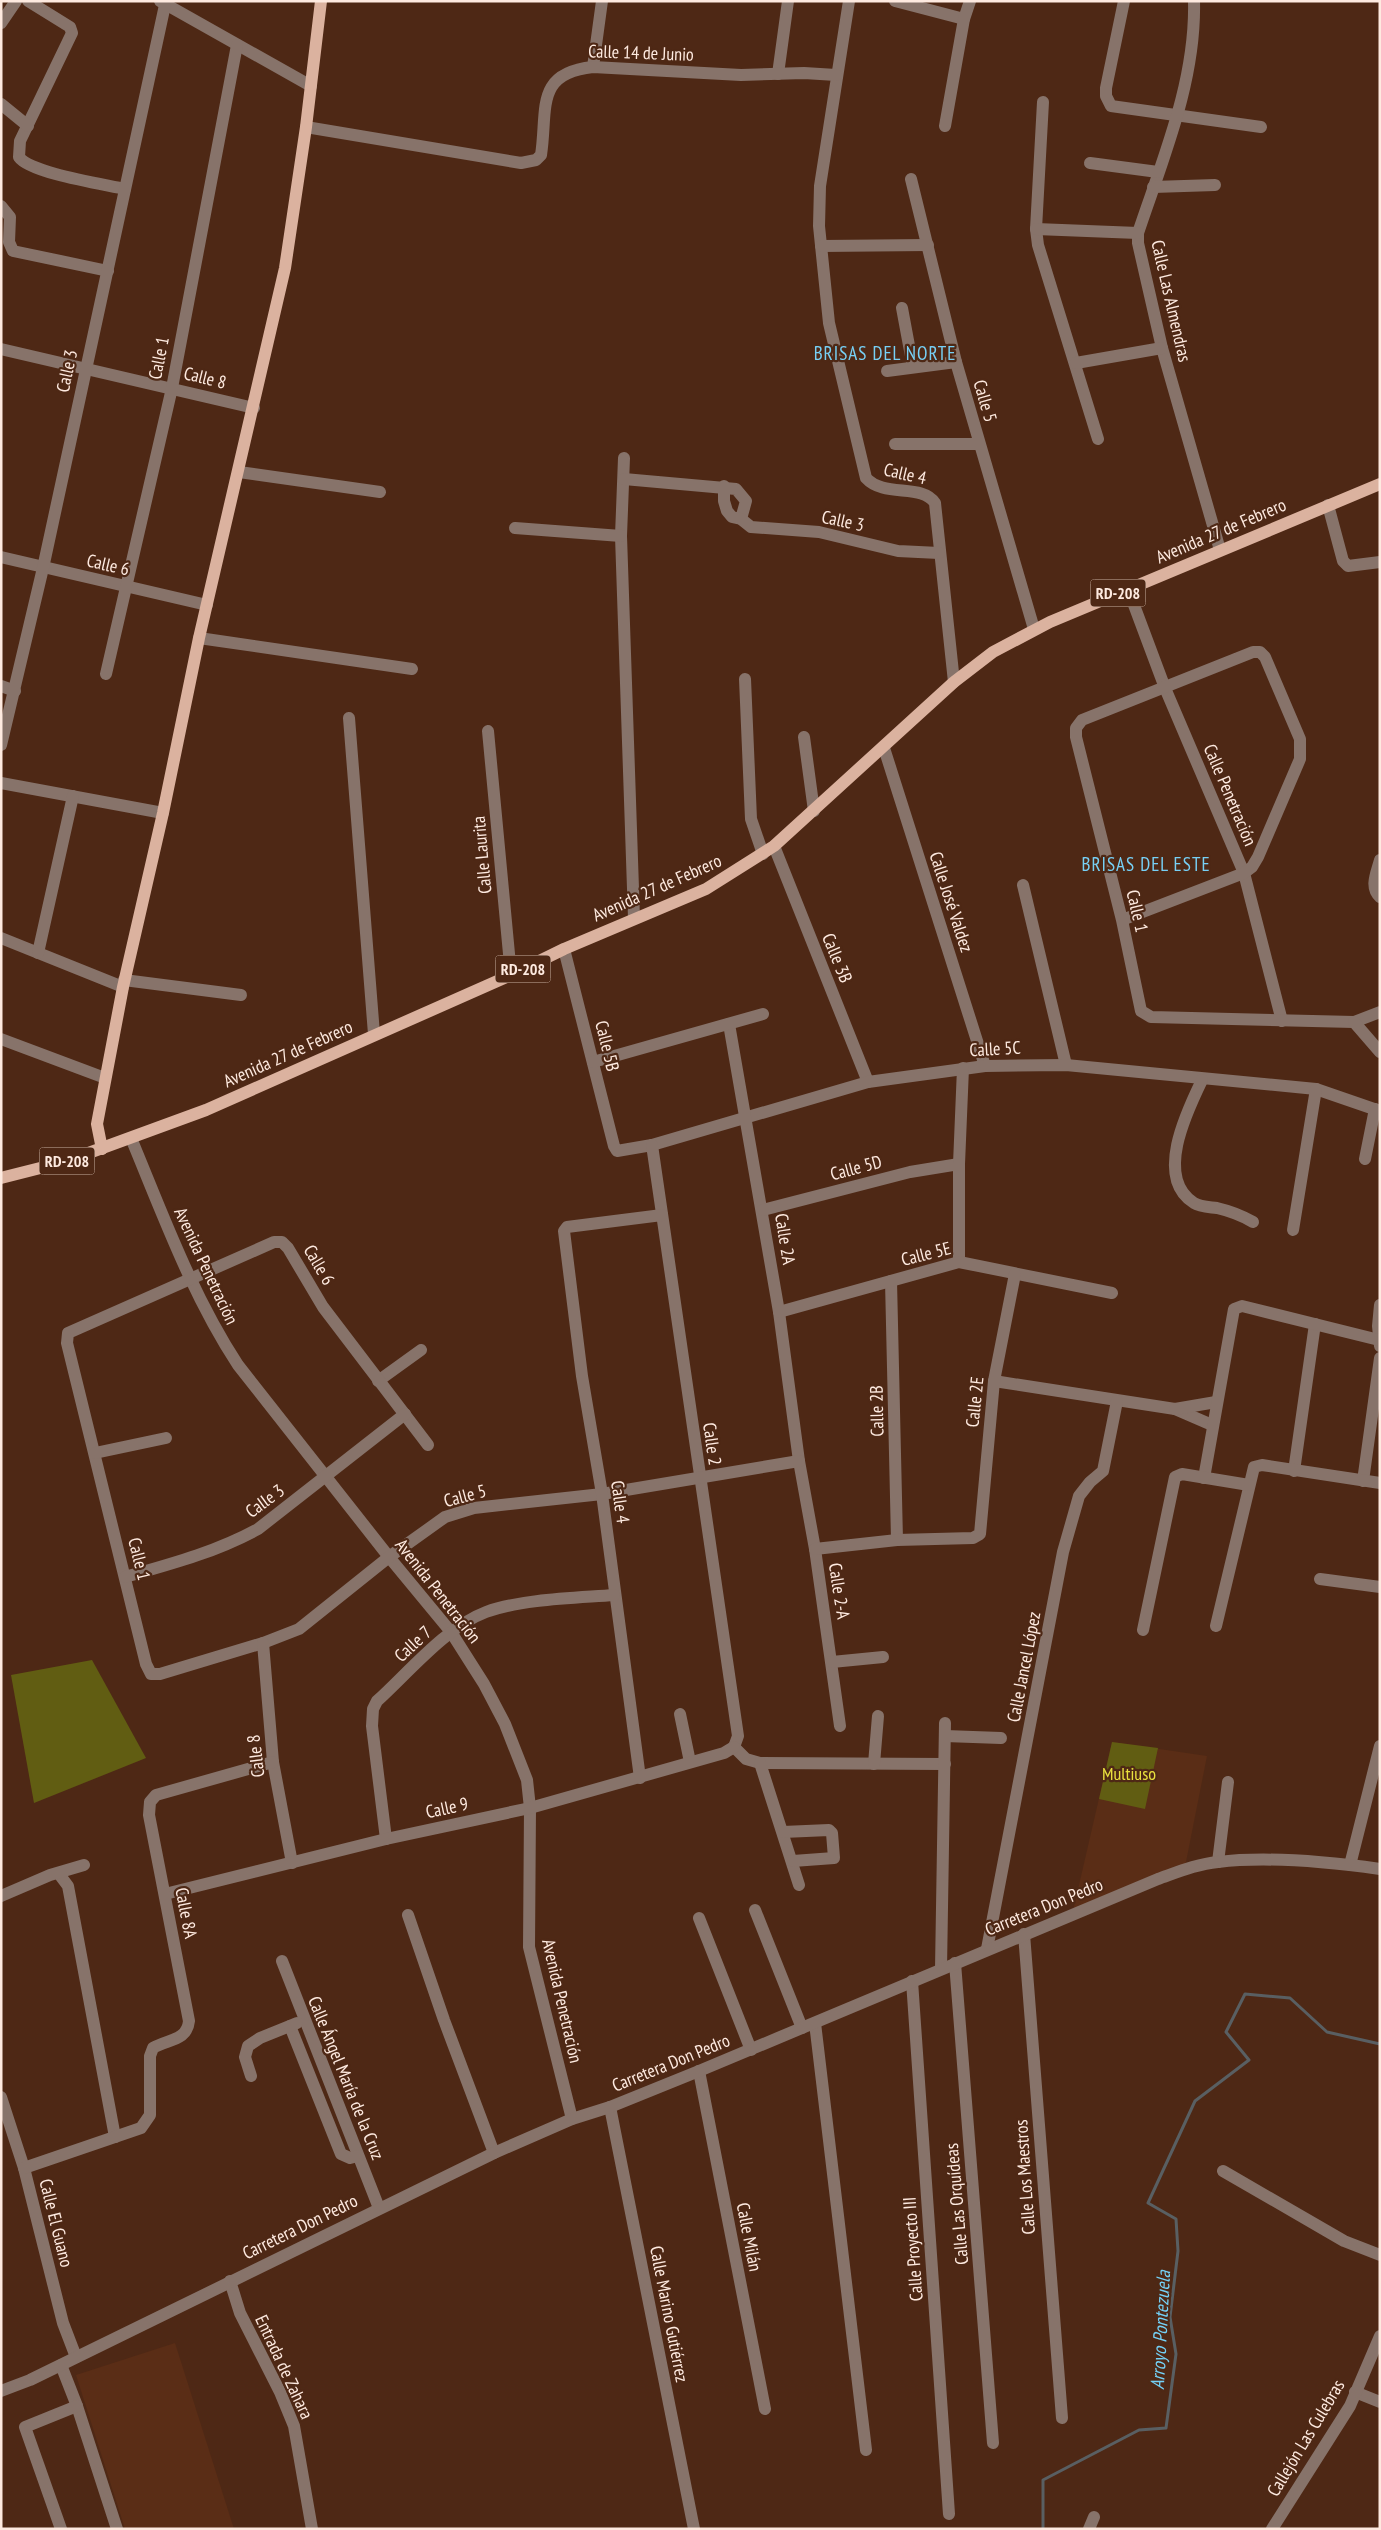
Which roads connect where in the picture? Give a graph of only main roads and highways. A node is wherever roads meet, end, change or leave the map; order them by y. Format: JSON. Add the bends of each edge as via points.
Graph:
{"nodes":[{"id":1,"x":321,"y":1,"type":"edge"},
{"id":2,"x":1380,"y":484,"type":"edge"},
{"id":3,"x":102,"y":1149,"type":"junction"},
{"id":4,"x":1,"y":1178,"type":"edge"}],
"edges":[{"from":1,"to":3,"type":"main road","via":[[285,268],[198,638],[124,984],[97,1124]]},
{"from":2,"to":3,"type":"main road","name":"Avenida 27 de Febrero","number":"RD-208","via":[[1034,629],[993,652],[954,682],[768,850],[706,889],[634,918],[206,1110]]},
{"from":3,"to":4,"type":"main road","name":"Avenida 27 de Febrero","number":"RD-208"}]}
